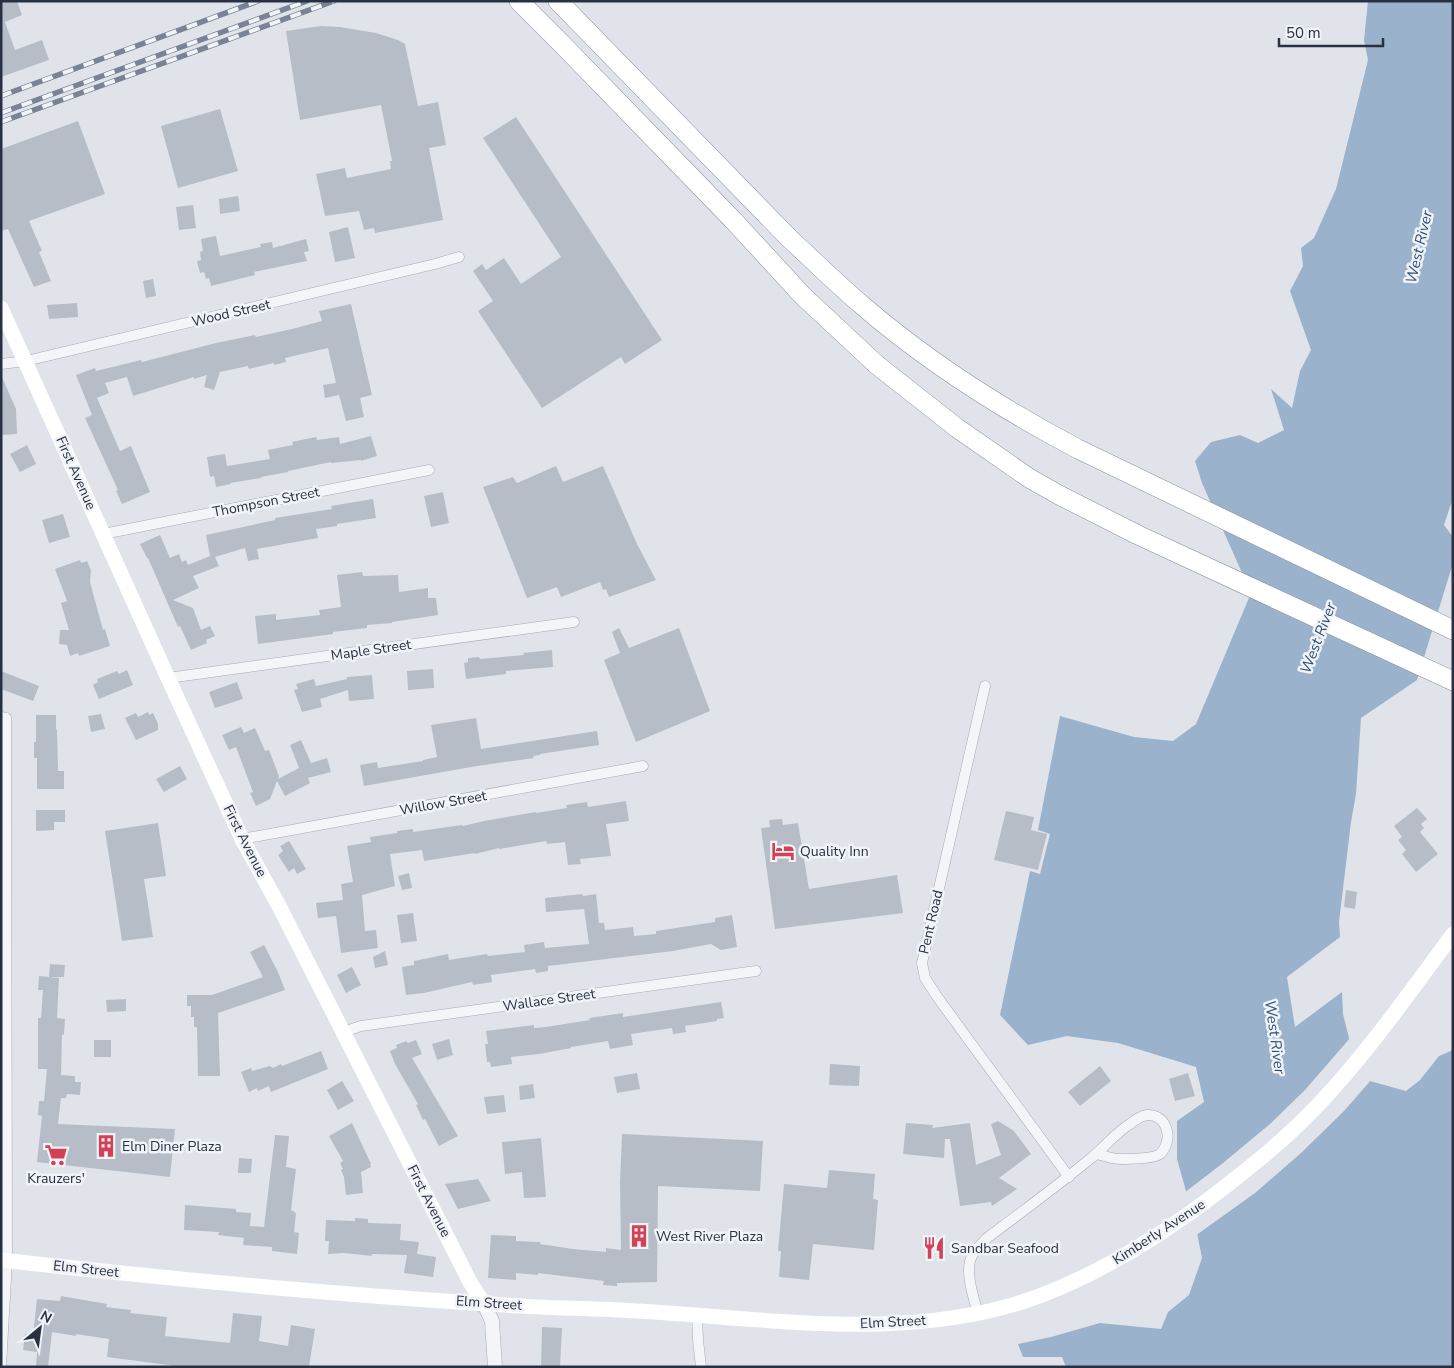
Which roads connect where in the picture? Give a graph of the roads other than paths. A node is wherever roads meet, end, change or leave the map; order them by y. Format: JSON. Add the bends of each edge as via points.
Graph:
{"nodes":[{"id":1,"x":519,"y":1,"type":"edge"},
{"id":2,"x":558,"y":1,"type":"edge"},
{"id":3,"x":459,"y":257,"type":"dead end"},
{"id":4,"x":1,"y":308,"type":"edge"},
{"id":5,"x":26,"y":361,"type":"junction"},
{"id":6,"x":1,"y":364,"type":"edge"},
{"id":7,"x":429,"y":470,"type":"dead end"},
{"id":8,"x":103,"y":534,"type":"junction"},
{"id":9,"x":574,"y":622,"type":"dead end"},
{"id":10,"x":1453,"y":630,"type":"edge"},
{"id":11,"x":168,"y":678,"type":"junction"},
{"id":12,"x":1453,"y":681,"type":"edge"},
{"id":13,"x":985,"y":686,"type":"dead end"},
{"id":14,"x":4,"y":718,"type":"edge"},
{"id":15,"x":643,"y":766,"type":"dead end"},
{"id":16,"x":242,"y":839,"type":"junction"},
{"id":17,"x":1453,"y":934,"type":"edge"},
{"id":18,"x":756,"y":971,"type":"dead end"},
{"id":19,"x":343,"y":1032,"type":"junction"},
{"id":20,"x":1097,"y":1154,"type":"junction"},
{"id":21,"x":1069,"y":1177,"type":"junction"},
{"id":22,"x":4,"y":1260,"type":"edge"},
{"id":23,"x":484,"y":1304,"type":"junction"},
{"id":24,"x":978,"y":1314,"type":"junction"},
{"id":25,"x":698,"y":1315,"type":"junction"},
{"id":26,"x":1,"y":1366,"type":"edge"},
{"id":27,"x":495,"y":1367,"type":"edge"},
{"id":28,"x":701,"y":1367,"type":"edge"}],
"edges":[{"from":1,"to":12,"type":"highway","via":[[803,296],[897,381],[957,428],[1059,495]]},
{"from":2,"to":10,"type":"highway","via":[[790,239],[864,307],[945,369],[1078,449]]},
{"from":3,"to":5,"type":"street","name":"Wood Street"},
{"from":4,"to":5,"type":"main road","name":"First Avenue"},
{"from":5,"to":6,"type":"street","name":"Wood Street"},
{"from":5,"to":8,"type":"main road","name":"First Avenue"},
{"from":7,"to":8,"type":"street","name":"Thompson Street"},
{"from":8,"to":11,"type":"main road","name":"First Avenue"},
{"from":9,"to":11,"type":"street","name":"Maple Street"},
{"from":11,"to":16,"type":"main road","name":"First Avenue"},
{"from":13,"to":21,"type":"street","name":"Pent Road","via":[[922,963],[925,978],[938,998]]},
{"from":14,"to":22,"type":"street"},
{"from":15,"to":16,"type":"street","name":"Willow Street"},
{"from":16,"to":19,"type":"main road","name":"First Avenue"},
{"from":17,"to":24,"type":"main road","name":"Kimberly Avenue","via":[[1326,1096],[1242,1174],[1168,1228],[1115,1261],[1019,1303]]},
{"from":18,"to":19,"type":"street","name":"Wallace Street","via":[[361,1026]]},
{"from":19,"to":23,"type":"main road","name":"First Avenue"},
{"from":20,"to":20,"type":"street","via":[[1113,1159],[1154,1157],[1165,1146],[1167,1127],[1155,1116],[1141,1116],[1118,1132]]},
{"from":20,"to":21,"type":"street"},
{"from":21,"to":24,"type":"street","via":[[987,1238],[976,1250],[968,1271]]},
{"from":22,"to":23,"type":"main road","name":"Elm Street","via":[[317,1292]]},
{"from":22,"to":26,"type":"street"},
{"from":23,"to":25,"type":"main road","name":"Elm Street"},
{"from":23,"to":27,"type":"street","name":"First Avenue","via":[[492,1321]]},
{"from":24,"to":25,"type":"main road","name":"Elm Street","via":[[908,1323],[858,1324]]},
{"from":25,"to":28,"type":"street"}]}
